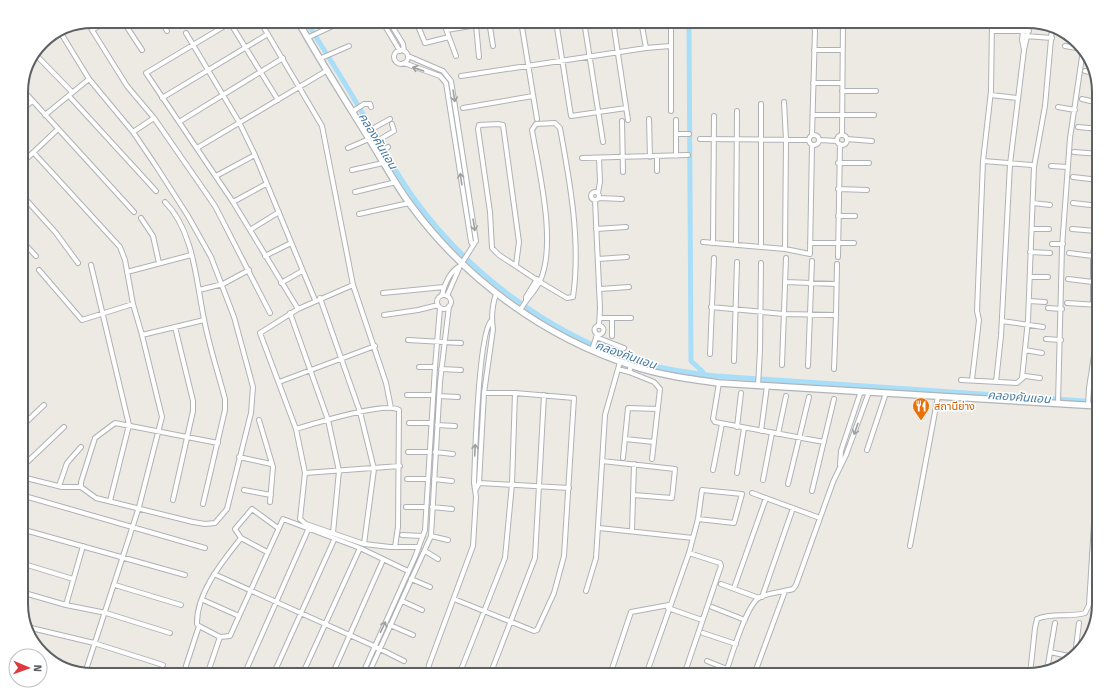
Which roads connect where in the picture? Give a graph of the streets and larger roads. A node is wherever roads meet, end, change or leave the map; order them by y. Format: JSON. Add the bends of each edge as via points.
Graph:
{"nodes":[{"id":1,"x":96,"y":28,"type":"edge"},
{"id":2,"x":128,"y":28,"type":"edge"},
{"id":3,"x":165,"y":28,"type":"edge"},
{"id":4,"x":221,"y":28,"type":"edge"},
{"id":5,"x":234,"y":28,"type":"edge"},
{"id":6,"x":264,"y":28,"type":"edge"},
{"id":7,"x":304,"y":28,"type":"edge"},
{"id":8,"x":328,"y":28,"type":"edge"},
{"id":9,"x":387,"y":28,"type":"edge"},
{"id":10,"x":393,"y":28,"type":"edge"},
{"id":11,"x":419,"y":28,"type":"edge"},
{"id":12,"x":458,"y":28,"type":"edge"},
{"id":13,"x":476,"y":28,"type":"edge"},
{"id":14,"x":490,"y":28,"type":"edge"},
{"id":15,"x":522,"y":28,"type":"edge"},
{"id":16,"x":557,"y":28,"type":"edge"},
{"id":17,"x":585,"y":28,"type":"edge"},
{"id":18,"x":613,"y":28,"type":"edge"},
{"id":19,"x":643,"y":28,"type":"edge"},
{"id":20,"x":670,"y":28,"type":"edge"},
{"id":21,"x":815,"y":28,"type":"edge"},
{"id":22,"x":843,"y":28,"type":"edge"},
{"id":23,"x":1023,"y":28,"type":"edge"},
{"id":24,"x":1029,"y":28,"type":"edge"},
{"id":25,"x":92,"y":30,"type":"joint"},
{"id":26,"x":446,"y":30,"type":"joint"},
{"id":27,"x":167,"y":31,"type":"dead end"},
{"id":28,"x":992,"y":31,"type":"joint"},
{"id":29,"x":186,"y":33,"type":"dead end"},
{"id":30,"x":1023,"y":33,"type":"junction"},
{"id":31,"x":1028,"y":33,"type":"junction"},
{"id":32,"x":1052,"y":33,"type":"edge"},
{"id":33,"x":268,"y":34,"type":"junction"},
{"id":34,"x":63,"y":36,"type":"edge"},
{"id":35,"x":310,"y":36,"type":"junction"},
{"id":36,"x":449,"y":37,"type":"junction"},
{"id":37,"x":1052,"y":38,"type":"junction"},
{"id":38,"x":194,"y":44,"type":"junction"},
{"id":39,"x":349,"y":46,"type":"dead end"},
{"id":40,"x":493,"y":46,"type":"dead end"},
{"id":41,"x":670,"y":46,"type":"junction"},
{"id":42,"x":1065,"y":46,"type":"dead end"},
{"id":43,"x":1073,"y":47,"type":"edge"},
{"id":44,"x":646,"y":48,"type":"junction"},
{"id":45,"x":245,"y":49,"type":"junction"},
{"id":46,"x":142,"y":50,"type":"dead end"},
{"id":47,"x":814,"y":50,"type":"junction"},
{"id":48,"x":842,"y":50,"type":"junction"},
{"id":49,"x":1024,"y":50,"type":"junction"},
{"id":50,"x":402,"y":51,"type":"junction"},
{"id":51,"x":617,"y":52,"type":"junction"},
{"id":52,"x":408,"y":56,"type":"junction"},
{"id":53,"x":456,"y":56,"type":"dead end"},
{"id":54,"x":479,"y":57,"type":"dead end"},
{"id":55,"x":590,"y":57,"type":"junction"},
{"id":56,"x":38,"y":58,"type":"edge"},
{"id":57,"x":283,"y":58,"type":"junction"},
{"id":58,"x":321,"y":58,"type":"junction"},
{"id":59,"x":1082,"y":58,"type":"edge"},
{"id":60,"x":562,"y":61,"type":"junction"},
{"id":61,"x":404,"y":63,"type":"junction"},
{"id":62,"x":528,"y":67,"type":"junction"},
{"id":63,"x":208,"y":70,"type":"junction"},
{"id":64,"x":326,"y":71,"type":"junction"},
{"id":65,"x":1085,"y":71,"type":"dead end"},
{"id":66,"x":260,"y":72,"type":"junction"},
{"id":67,"x":1089,"y":72,"type":"edge"},
{"id":68,"x":461,"y":76,"type":"dead end"},
{"id":69,"x":89,"y":79,"type":"junction"},
{"id":70,"x":813,"y":83,"type":"junction"},
{"id":71,"x":842,"y":83,"type":"junction"},
{"id":72,"x":300,"y":88,"type":"junction"},
{"id":73,"x":842,"y":91,"type":"junction"},
{"id":74,"x":876,"y":91,"type":"dead end"},
{"id":75,"x":70,"y":94,"type":"junction"},
{"id":76,"x":223,"y":95,"type":"junction"},
{"id":77,"x":991,"y":95,"type":"junction"},
{"id":78,"x":28,"y":96,"type":"edge"},
{"id":79,"x":533,"y":96,"type":"junction"},
{"id":80,"x":162,"y":98,"type":"junction"},
{"id":81,"x":1018,"y":98,"type":"junction"},
{"id":82,"x":1082,"y":99,"type":"dead end"},
{"id":83,"x":278,"y":100,"type":"junction"},
{"id":84,"x":32,"y":101,"type":"junction"},
{"id":85,"x":1092,"y":101,"type":"edge"},
{"id":86,"x":784,"y":102,"type":"dead end"},
{"id":87,"x":761,"y":104,"type":"dead end"},
{"id":88,"x":28,"y":105,"type":"edge"},
{"id":89,"x":371,"y":107,"type":"dead end"},
{"id":90,"x":1058,"y":107,"type":"dead end"},
{"id":91,"x":463,"y":108,"type":"dead end"},
{"id":92,"x":626,"y":108,"type":"junction"},
{"id":93,"x":354,"y":110,"type":"junction"},
{"id":94,"x":1075,"y":110,"type":"junction"},
{"id":95,"x":671,"y":111,"type":"dead end"},
{"id":96,"x":737,"y":111,"type":"dead end"},
{"id":97,"x":598,"y":113,"type":"junction"},
{"id":98,"x":45,"y":115,"type":"junction"},
{"id":99,"x":813,"y":115,"type":"junction"},
{"id":100,"x":842,"y":115,"type":"junction"},
{"id":101,"x":874,"y":115,"type":"dead end"},
{"id":102,"x":714,"y":116,"type":"dead end"},
{"id":103,"x":154,"y":118,"type":"junction"},
{"id":104,"x":536,"y":119,"type":"dead end"},
{"id":105,"x":649,"y":119,"type":"dead end"},
{"id":106,"x":628,"y":120,"type":"dead end"},
{"id":107,"x":676,"y":120,"type":"dead end"},
{"id":108,"x":622,"y":121,"type":"dead end"},
{"id":109,"x":179,"y":122,"type":"junction"},
{"id":110,"x":239,"y":122,"type":"junction"},
{"id":111,"x":1078,"y":127,"type":"dead end"},
{"id":112,"x":1092,"y":128,"type":"edge"},
{"id":113,"x":58,"y":129,"type":"junction"},
{"id":114,"x":133,"y":132,"type":"junction"},
{"id":115,"x":367,"y":132,"type":"junction"},
{"id":116,"x":676,"y":134,"type":"junction"},
{"id":117,"x":689,"y":134,"type":"dead end"},
{"id":118,"x":812,"y":135,"type":"junction"},
{"id":119,"x":842,"y":135,"type":"junction"},
{"id":120,"x":736,"y":138,"type":"junction"},
{"id":121,"x":761,"y":138,"type":"junction"},
{"id":122,"x":700,"y":139,"type":"dead end"},
{"id":123,"x":714,"y":139,"type":"junction"},
{"id":124,"x":786,"y":140,"type":"junction"},
{"id":125,"x":809,"y":140,"type":"junction"},
{"id":126,"x":819,"y":140,"type":"junction"},
{"id":127,"x":848,"y":140,"type":"junction"},
{"id":128,"x":372,"y":141,"type":"junction"},
{"id":129,"x":872,"y":141,"type":"dead end"},
{"id":130,"x":603,"y":142,"type":"dead end"},
{"id":131,"x":839,"y":142,"type":"junction"},
{"id":132,"x":812,"y":145,"type":"junction"},
{"id":133,"x":388,"y":147,"type":"dead end"},
{"id":134,"x":197,"y":148,"type":"junction"},
{"id":135,"x":348,"y":148,"type":"dead end"},
{"id":136,"x":379,"y":152,"type":"junction"},
{"id":137,"x":1074,"y":152,"type":"dead end"},
{"id":138,"x":34,"y":153,"type":"junction"},
{"id":139,"x":1092,"y":153,"type":"edge"},
{"id":140,"x":255,"y":155,"type":"junction"},
{"id":141,"x":688,"y":155,"type":"dead end"},
{"id":142,"x":676,"y":156,"type":"junction"},
{"id":143,"x":650,"y":157,"type":"junction"},
{"id":144,"x":656,"y":157,"type":"junction"},
{"id":145,"x":28,"y":158,"type":"edge"},
{"id":146,"x":582,"y":158,"type":"dead end"},
{"id":147,"x":599,"y":158,"type":"junction"},
{"id":148,"x":623,"y":158,"type":"junction"},
{"id":149,"x":983,"y":161,"type":"junction"},
{"id":150,"x":383,"y":163,"type":"junction"},
{"id":151,"x":838,"y":163,"type":"junction"},
{"id":152,"x":869,"y":163,"type":"dead end"},
{"id":153,"x":1010,"y":164,"type":"junction"},
{"id":154,"x":1051,"y":166,"type":"dead end"},
{"id":155,"x":1034,"y":167,"type":"junction"},
{"id":156,"x":1068,"y":167,"type":"junction"},
{"id":157,"x":352,"y":170,"type":"dead end"},
{"id":158,"x":657,"y":171,"type":"dead end"},
{"id":159,"x":623,"y":172,"type":"dead end"},
{"id":160,"x":216,"y":176,"type":"junction"},
{"id":161,"x":1073,"y":177,"type":"dead end"},
{"id":162,"x":1092,"y":179,"type":"edge"},
{"id":163,"x":396,"y":182,"type":"junction"},
{"id":164,"x":266,"y":184,"type":"junction"},
{"id":165,"x":838,"y":189,"type":"junction"},
{"id":166,"x":867,"y":190,"type":"dead end"},
{"id":167,"x":156,"y":191,"type":"dead end"},
{"id":168,"x":355,"y":192,"type":"dead end"},
{"id":169,"x":597,"y":197,"type":"junction"},
{"id":170,"x":622,"y":199,"type":"dead end"},
{"id":171,"x":28,"y":202,"type":"edge"},
{"id":172,"x":165,"y":202,"type":"dead end"},
{"id":173,"x":233,"y":202,"type":"junction"},
{"id":174,"x":1073,"y":202,"type":"dead end"},
{"id":175,"x":409,"y":203,"type":"junction"},
{"id":176,"x":1033,"y":203,"type":"junction"},
{"id":177,"x":1050,"y":205,"type":"dead end"},
{"id":178,"x":1092,"y":205,"type":"edge"},
{"id":179,"x":134,"y":212,"type":"dead end"},
{"id":180,"x":279,"y":212,"type":"junction"},
{"id":181,"x":359,"y":214,"type":"dead end"},
{"id":182,"x":838,"y":216,"type":"junction"},
{"id":183,"x":855,"y":216,"type":"dead end"},
{"id":184,"x":141,"y":218,"type":"dead end"},
{"id":185,"x":626,"y":227,"type":"dead end"},
{"id":186,"x":596,"y":229,"type":"junction"},
{"id":187,"x":1032,"y":229,"type":"junction"},
{"id":188,"x":1049,"y":229,"type":"dead end"},
{"id":189,"x":1072,"y":229,"type":"dead end"},
{"id":190,"x":250,"y":230,"type":"junction"},
{"id":191,"x":1092,"y":231,"type":"edge"},
{"id":192,"x":703,"y":242,"type":"dead end"},
{"id":193,"x":713,"y":242,"type":"junction"},
{"id":194,"x":291,"y":243,"type":"junction"},
{"id":195,"x":810,"y":243,"type":"junction"},
{"id":196,"x":838,"y":243,"type":"junction"},
{"id":197,"x":854,"y":243,"type":"dead end"},
{"id":198,"x":1052,"y":244,"type":"dead end"},
{"id":199,"x":1063,"y":244,"type":"junction"},
{"id":200,"x":473,"y":245,"type":"junction"},
{"id":201,"x":736,"y":245,"type":"junction"},
{"id":202,"x":761,"y":246,"type":"junction"},
{"id":203,"x":28,"y":247,"type":"edge"},
{"id":204,"x":785,"y":249,"type":"junction"},
{"id":205,"x":1030,"y":252,"type":"junction"},
{"id":206,"x":1050,"y":253,"type":"dead end"},
{"id":207,"x":1069,"y":253,"type":"dead end"},
{"id":208,"x":191,"y":255,"type":"junction"},
{"id":209,"x":36,"y":256,"type":"dead end"},
{"id":210,"x":265,"y":256,"type":"junction"},
{"id":211,"x":1092,"y":256,"type":"edge"},
{"id":212,"x":627,"y":257,"type":"dead end"},
{"id":213,"x":838,"y":257,"type":"dead end"},
{"id":214,"x":714,"y":258,"type":"dead end"},
{"id":215,"x":786,"y":258,"type":"dead end"},
{"id":216,"x":598,"y":259,"type":"junction"},
{"id":217,"x":812,"y":261,"type":"dead end"},
{"id":218,"x":737,"y":262,"type":"dead end"},
{"id":219,"x":78,"y":263,"type":"dead end"},
{"id":220,"x":159,"y":263,"type":"junction"},
{"id":221,"x":461,"y":263,"type":"junction"},
{"id":222,"x":761,"y":263,"type":"dead end"},
{"id":223,"x":837,"y":264,"type":"dead end"},
{"id":224,"x":91,"y":265,"type":"dead end"},
{"id":225,"x":516,"y":265,"type":"junction"},
{"id":226,"x":39,"y":270,"type":"dead end"},
{"id":227,"x":249,"y":270,"type":"junction"},
{"id":228,"x":302,"y":271,"type":"junction"},
{"id":229,"x":127,"y":272,"type":"junction"},
{"id":230,"x":1030,"y":277,"type":"junction"},
{"id":231,"x":1048,"y":277,"type":"dead end"},
{"id":232,"x":1068,"y":279,"type":"dead end"},
{"id":233,"x":538,"y":281,"type":"junction"},
{"id":234,"x":786,"y":282,"type":"junction"},
{"id":235,"x":1092,"y":282,"type":"edge"},
{"id":236,"x":281,"y":283,"type":"junction"},
{"id":237,"x":222,"y":284,"type":"junction"},
{"id":238,"x":812,"y":284,"type":"junction"},
{"id":239,"x":836,"y":284,"type":"junction"},
{"id":240,"x":353,"y":285,"type":"junction"},
{"id":241,"x":444,"y":288,"type":"junction"},
{"id":242,"x":629,"y":288,"type":"dead end"},
{"id":243,"x":199,"y":290,"type":"junction"},
{"id":244,"x":600,"y":290,"type":"junction"},
{"id":245,"x":383,"y":293,"type":"dead end"},
{"id":246,"x":496,"y":294,"type":"junction"},
{"id":247,"x":442,"y":295,"type":"junction"},
{"id":248,"x":447,"y":296,"type":"junction"},
{"id":249,"x":320,"y":298,"type":"junction"},
{"id":250,"x":315,"y":300,"type":"junction"},
{"id":251,"x":1029,"y":301,"type":"junction"},
{"id":252,"x":1045,"y":302,"type":"dead end"},
{"id":253,"x":1067,"y":303,"type":"dead end"},
{"id":254,"x":133,"y":304,"type":"junction"},
{"id":255,"x":1092,"y":305,"type":"edge"},
{"id":256,"x":439,"y":306,"type":"junction"},
{"id":257,"x":449,"y":306,"type":"junction"},
{"id":258,"x":298,"y":308,"type":"junction"},
{"id":259,"x":711,"y":308,"type":"junction"},
{"id":260,"x":1048,"y":308,"type":"dead end"},
{"id":261,"x":521,"y":309,"type":"junction"},
{"id":262,"x":1062,"y":309,"type":"junction"},
{"id":263,"x":736,"y":310,"type":"junction"},
{"id":264,"x":102,"y":312,"type":"junction"},
{"id":265,"x":760,"y":312,"type":"junction"},
{"id":266,"x":270,"y":313,"type":"dead end"},
{"id":267,"x":290,"y":313,"type":"junction"},
{"id":268,"x":784,"y":314,"type":"junction"},
{"id":269,"x":810,"y":314,"type":"junction"},
{"id":270,"x":384,"y":315,"type":"dead end"},
{"id":271,"x":836,"y":315,"type":"junction"},
{"id":272,"x":600,"y":318,"type":"junction"},
{"id":273,"x":612,"y":318,"type":"junction"},
{"id":274,"x":631,"y":318,"type":"dead end"},
{"id":275,"x":204,"y":320,"type":"junction"},
{"id":276,"x":491,"y":321,"type":"junction"},
{"id":277,"x":1002,"y":321,"type":"junction"},
{"id":278,"x":1028,"y":324,"type":"junction"},
{"id":279,"x":599,"y":326,"type":"junction"},
{"id":280,"x":174,"y":327,"type":"junction"},
{"id":281,"x":1043,"y":327,"type":"dead end"},
{"id":282,"x":142,"y":335,"type":"junction"},
{"id":283,"x":612,"y":336,"type":"dead end"},
{"id":284,"x":597,"y":337,"type":"junction"},
{"id":285,"x":1046,"y":339,"type":"dead end"},
{"id":286,"x":408,"y":340,"type":"dead end"},
{"id":287,"x":1061,"y":340,"type":"junction"},
{"id":288,"x":437,"y":341,"type":"junction"},
{"id":289,"x":444,"y":341,"type":"junction"},
{"id":290,"x":461,"y":343,"type":"dead end"},
{"id":291,"x":375,"y":346,"type":"junction"},
{"id":292,"x":624,"y":348,"type":"dead end"},
{"id":293,"x":592,"y":349,"type":"junction"},
{"id":294,"x":1025,"y":350,"type":"junction"},
{"id":295,"x":1042,"y":352,"type":"dead end"},
{"id":296,"x":710,"y":354,"type":"dead end"},
{"id":297,"x":342,"y":358,"type":"junction"},
{"id":298,"x":734,"y":361,"type":"dead end"},
{"id":299,"x":620,"y":362,"type":"junction"},
{"id":300,"x":782,"y":365,"type":"dead end"},
{"id":301,"x":631,"y":366,"type":"junction"},
{"id":302,"x":808,"y":366,"type":"dead end"},
{"id":303,"x":419,"y":367,"type":"dead end"},
{"id":304,"x":435,"y":367,"type":"junction"},
{"id":305,"x":441,"y":369,"type":"junction"},
{"id":306,"x":618,"y":369,"type":"junction"},
{"id":307,"x":834,"y":369,"type":"dead end"},
{"id":308,"x":461,"y":370,"type":"dead end"},
{"id":309,"x":481,"y":370,"type":"junction"},
{"id":310,"x":487,"y":370,"type":"junction"},
{"id":311,"x":310,"y":371,"type":"junction"},
{"id":312,"x":629,"y":372,"type":"junction"},
{"id":313,"x":1092,"y":373,"type":"edge"},
{"id":314,"x":1022,"y":378,"type":"junction"},
{"id":315,"x":1040,"y":378,"type":"dead end"},
{"id":316,"x":961,"y":380,"type":"dead end"},
{"id":317,"x":972,"y":380,"type":"junction"},
{"id":318,"x":279,"y":382,"type":"junction"},
{"id":319,"x":434,"y":382,"type":"junction"},
{"id":320,"x":440,"y":382,"type":"junction"},
{"id":321,"x":996,"y":382,"type":"junction"},
{"id":322,"x":719,"y":383,"type":"junction"},
{"id":323,"x":758,"y":384,"type":"junction"},
{"id":324,"x":767,"y":386,"type":"junction"},
{"id":325,"x":861,"y":391,"type":"junction"},
{"id":326,"x":869,"y":392,"type":"junction"},
{"id":327,"x":484,"y":393,"type":"junction"},
{"id":328,"x":515,"y":393,"type":"junction"},
{"id":329,"x":742,"y":393,"type":"dead end"},
{"id":330,"x":886,"y":393,"type":"junction"},
{"id":331,"x":407,"y":395,"type":"dead end"},
{"id":332,"x":433,"y":395,"type":"junction"},
{"id":333,"x":544,"y":395,"type":"junction"},
{"id":334,"x":439,"y":396,"type":"junction"},
{"id":335,"x":786,"y":396,"type":"dead end"},
{"id":336,"x":938,"y":396,"type":"junction"},
{"id":337,"x":458,"y":397,"type":"dead end"},
{"id":338,"x":809,"y":397,"type":"dead end"},
{"id":339,"x":834,"y":399,"type":"dead end"},
{"id":340,"x":1058,"y":402,"type":"junction"},
{"id":341,"x":44,"y":405,"type":"dead end"},
{"id":342,"x":1088,"y":405,"type":"junction"},
{"id":343,"x":1092,"y":405,"type":"edge"},
{"id":344,"x":392,"y":408,"type":"junction"},
{"id":345,"x":658,"y":409,"type":"junction"},
{"id":346,"x":360,"y":412,"type":"junction"},
{"id":347,"x":28,"y":420,"type":"edge"},
{"id":348,"x":259,"y":420,"type":"dead end"},
{"id":349,"x":328,"y":420,"type":"junction"},
{"id":350,"x":409,"y":423,"type":"dead end"},
{"id":351,"x":431,"y":423,"type":"junction"},
{"id":352,"x":722,"y":424,"type":"junction"},
{"id":353,"x":129,"y":425,"type":"junction"},
{"id":354,"x":437,"y":425,"type":"junction"},
{"id":355,"x":455,"y":426,"type":"dead end"},
{"id":356,"x":64,"y":427,"type":"dead end"},
{"id":357,"x":737,"y":427,"type":"junction"},
{"id":358,"x":744,"y":428,"type":"junction"},
{"id":359,"x":296,"y":429,"type":"junction"},
{"id":360,"x":479,"y":430,"type":"junction"},
{"id":361,"x":761,"y":431,"type":"junction"},
{"id":362,"x":159,"y":432,"type":"junction"},
{"id":363,"x":772,"y":433,"type":"junction"},
{"id":364,"x":778,"y":434,"type":"junction"},
{"id":365,"x":188,"y":437,"type":"junction"},
{"id":366,"x":799,"y":438,"type":"junction"},
{"id":367,"x":625,"y":439,"type":"junction"},
{"id":368,"x":430,"y":440,"type":"junction"},
{"id":369,"x":436,"y":440,"type":"junction"},
{"id":370,"x":654,"y":442,"type":"junction"},
{"id":371,"x":824,"y":442,"type":"junction"},
{"id":372,"x":218,"y":443,"type":"junction"},
{"id":373,"x":81,"y":447,"type":"dead end"},
{"id":374,"x":867,"y":450,"type":"dead end"},
{"id":375,"x":408,"y":452,"type":"dead end"},
{"id":376,"x":429,"y":452,"type":"junction"},
{"id":377,"x":435,"y":452,"type":"junction"},
{"id":378,"x":453,"y":454,"type":"dead end"},
{"id":379,"x":239,"y":457,"type":"junction"},
{"id":380,"x":623,"y":458,"type":"dead end"},
{"id":381,"x":652,"y":459,"type":"dead end"},
{"id":382,"x":28,"y":461,"type":"edge"},
{"id":383,"x":602,"y":461,"type":"junction"},
{"id":384,"x":271,"y":464,"type":"junction"},
{"id":385,"x":634,"y":464,"type":"junction"},
{"id":386,"x":400,"y":466,"type":"junction"},
{"id":387,"x":840,"y":467,"type":"junction"},
{"id":388,"x":374,"y":469,"type":"junction"},
{"id":389,"x":714,"y":470,"type":"dead end"},
{"id":390,"x":339,"y":471,"type":"junction"},
{"id":391,"x":305,"y":473,"type":"junction"},
{"id":392,"x":737,"y":473,"type":"dead end"},
{"id":393,"x":28,"y":477,"type":"edge"},
{"id":394,"x":407,"y":479,"type":"dead end"},
{"id":395,"x":428,"y":479,"type":"junction"},
{"id":396,"x":434,"y":479,"type":"junction"},
{"id":397,"x":763,"y":480,"type":"dead end"},
{"id":398,"x":452,"y":481,"type":"dead end"},
{"id":399,"x":479,"y":483,"type":"junction"},
{"id":400,"x":512,"y":484,"type":"junction"},
{"id":401,"x":788,"y":484,"type":"dead end"},
{"id":402,"x":59,"y":486,"type":"junction"},
{"id":403,"x":540,"y":486,"type":"junction"},
{"id":404,"x":82,"y":487,"type":"junction"},
{"id":405,"x":569,"y":488,"type":"junction"},
{"id":406,"x":476,"y":489,"type":"junction"},
{"id":407,"x":244,"y":490,"type":"dead end"},
{"id":408,"x":812,"y":491,"type":"dead end"},
{"id":409,"x":752,"y":493,"type":"dead end"},
{"id":410,"x":271,"y":495,"type":"junction"},
{"id":411,"x":633,"y":495,"type":"junction"},
{"id":412,"x":28,"y":497,"type":"edge"},
{"id":413,"x":766,"y":498,"type":"junction"},
{"id":414,"x":173,"y":500,"type":"dead end"},
{"id":415,"x":110,"y":501,"type":"junction"},
{"id":416,"x":270,"y":502,"type":"dead end"},
{"id":417,"x":203,"y":504,"type":"dead end"},
{"id":418,"x":139,"y":507,"type":"junction"},
{"id":419,"x":406,"y":507,"type":"dead end"},
{"id":420,"x":426,"y":507,"type":"junction"},
{"id":421,"x":432,"y":507,"type":"junction"},
{"id":422,"x":793,"y":508,"type":"junction"},
{"id":423,"x":452,"y":509,"type":"dead end"},
{"id":424,"x":820,"y":518,"type":"junction"},
{"id":425,"x":698,"y":519,"type":"junction"},
{"id":426,"x":132,"y":528,"type":"junction"},
{"id":427,"x":278,"y":528,"type":"junction"},
{"id":428,"x":599,"y":528,"type":"junction"},
{"id":429,"x":308,"y":530,"type":"junction"},
{"id":430,"x":28,"y":531,"type":"edge"},
{"id":431,"x":632,"y":531,"type":"junction"},
{"id":432,"x":333,"y":533,"type":"junction"},
{"id":433,"x":402,"y":535,"type":"dead end"},
{"id":434,"x":424,"y":536,"type":"junction"},
{"id":435,"x":431,"y":536,"type":"junction"},
{"id":436,"x":242,"y":538,"type":"junction"},
{"id":437,"x":693,"y":538,"type":"junction"},
{"id":438,"x":334,"y":540,"type":"junction"},
{"id":439,"x":448,"y":540,"type":"dead end"},
{"id":440,"x":364,"y":544,"type":"junction"},
{"id":441,"x":84,"y":546,"type":"junction"},
{"id":442,"x":910,"y":546,"type":"dead end"},
{"id":443,"x":395,"y":547,"type":"junction"},
{"id":444,"x":419,"y":547,"type":"junction"},
{"id":445,"x":205,"y":548,"type":"dead end"},
{"id":446,"x":360,"y":548,"type":"junction"},
{"id":447,"x":425,"y":551,"type":"junction"},
{"id":448,"x":267,"y":552,"type":"junction"},
{"id":449,"x":689,"y":552,"type":"junction"},
{"id":450,"x":1092,"y":553,"type":"edge"},
{"id":451,"x":123,"y":557,"type":"junction"},
{"id":452,"x":415,"y":557,"type":"junction"},
{"id":453,"x":438,"y":558,"type":"dead end"},
{"id":454,"x":420,"y":559,"type":"junction"},
{"id":455,"x":383,"y":560,"type":"junction"},
{"id":456,"x":28,"y":565,"type":"edge"},
{"id":457,"x":408,"y":571,"type":"junction"},
{"id":458,"x":214,"y":574,"type":"junction"},
{"id":459,"x":1091,"y":574,"type":"joint"},
{"id":460,"x":185,"y":575,"type":"dead end"},
{"id":461,"x":73,"y":579,"type":"junction"},
{"id":462,"x":411,"y":579,"type":"junction"},
{"id":463,"x":721,"y":584,"type":"dead end"},
{"id":464,"x":115,"y":585,"type":"junction"},
{"id":465,"x":430,"y":587,"type":"dead end"},
{"id":466,"x":734,"y":588,"type":"junction"},
{"id":467,"x":251,"y":591,"type":"junction"},
{"id":468,"x":586,"y":591,"type":"dead end"},
{"id":469,"x":785,"y":591,"type":"junction"},
{"id":470,"x":28,"y":594,"type":"edge"},
{"id":471,"x":760,"y":597,"type":"junction"},
{"id":472,"x":454,"y":599,"type":"junction"},
{"id":473,"x":203,"y":600,"type":"junction"},
{"id":474,"x":402,"y":601,"type":"junction"},
{"id":475,"x":276,"y":602,"type":"junction"},
{"id":476,"x":66,"y":605,"type":"junction"},
{"id":477,"x":181,"y":605,"type":"dead end"},
{"id":478,"x":669,"y":607,"type":"junction"},
{"id":479,"x":712,"y":607,"type":"dead end"},
{"id":480,"x":422,"y":610,"type":"dead end"},
{"id":481,"x":390,"y":612,"type":"junction"},
{"id":482,"x":484,"y":612,"type":"junction"},
{"id":483,"x":106,"y":613,"type":"junction"},
{"id":484,"x":300,"y":614,"type":"junction"},
{"id":485,"x":395,"y":614,"type":"junction"},
{"id":486,"x":239,"y":616,"type":"junction"},
{"id":487,"x":702,"y":620,"type":"junction"},
{"id":488,"x":745,"y":620,"type":"junction"},
{"id":489,"x":511,"y":622,"type":"junction"},
{"id":490,"x":1055,"y":623,"type":"dead end"},
{"id":491,"x":1079,"y":623,"type":"dead end"},
{"id":492,"x":325,"y":625,"type":"junction"},
{"id":493,"x":390,"y":625,"type":"junction"},
{"id":494,"x":199,"y":626,"type":"junction"},
{"id":495,"x":33,"y":628,"type":"edge"},
{"id":496,"x":170,"y":633,"type":"dead end"},
{"id":497,"x":703,"y":633,"type":"dead end"},
{"id":498,"x":349,"y":635,"type":"junction"},
{"id":499,"x":413,"y":635,"type":"dead end"},
{"id":500,"x":220,"y":637,"type":"junction"},
{"id":501,"x":94,"y":643,"type":"junction"},
{"id":502,"x":736,"y":644,"type":"junction"},
{"id":503,"x":374,"y":646,"type":"junction"},
{"id":504,"x":1075,"y":647,"type":"edge"},
{"id":505,"x":379,"y":649,"type":"junction"},
{"id":506,"x":1050,"y":652,"type":"junction"},
{"id":507,"x":1067,"y":655,"type":"edge"},
{"id":508,"x":404,"y":661,"type":"dead end"},
{"id":509,"x":707,"y":661,"type":"dead end"},
{"id":510,"x":163,"y":665,"type":"dead end"},
{"id":511,"x":1048,"y":665,"type":"edge"},
{"id":512,"x":87,"y":667,"type":"edge"},
{"id":513,"x":185,"y":668,"type":"edge"},
{"id":514,"x":209,"y":668,"type":"edge"},
{"id":515,"x":247,"y":668,"type":"edge"},
{"id":516,"x":276,"y":668,"type":"edge"},
{"id":517,"x":305,"y":668,"type":"edge"},
{"id":518,"x":335,"y":668,"type":"edge"},
{"id":519,"x":364,"y":668,"type":"edge"},
{"id":520,"x":372,"y":668,"type":"edge"},
{"id":521,"x":428,"y":668,"type":"edge"},
{"id":522,"x":462,"y":668,"type":"edge"},
{"id":523,"x":493,"y":668,"type":"edge"},
{"id":524,"x":612,"y":668,"type":"edge"},
{"id":525,"x":648,"y":668,"type":"edge"},
{"id":526,"x":686,"y":668,"type":"edge"},
{"id":527,"x":724,"y":668,"type":"edge"},
{"id":528,"x":727,"y":668,"type":"edge"},
{"id":529,"x":757,"y":668,"type":"edge"},
{"id":530,"x":1031,"y":668,"type":"edge"}],
"edges":[{"from":1,"to":25,"type":"street"},
{"from":2,"to":46,"type":"street"},
{"from":3,"to":27,"type":"street"},
{"from":4,"to":38,"type":"street"},
{"from":5,"to":45,"type":"street"},
{"from":6,"to":33,"type":"street"},
{"from":7,"to":35,"type":"street"},
{"from":8,"to":35,"type":"street"},
{"from":9,"to":50,"type":"street"},
{"from":10,"to":50,"type":"street","via":[[403,44]]},
{"from":11,"to":36,"type":"street","via":[[425,43]]},
{"from":12,"to":26,"type":"street"},
{"from":13,"to":54,"type":"street"},
{"from":14,"to":40,"type":"street"},
{"from":15,"to":62,"type":"street"},
{"from":16,"to":60,"type":"street"},
{"from":17,"to":55,"type":"street"},
{"from":18,"to":51,"type":"street"},
{"from":19,"to":44,"type":"street"},
{"from":20,"to":41,"type":"street"},
{"from":21,"to":47,"type":"street"},
{"from":22,"to":48,"type":"street"},
{"from":23,"to":30,"type":"street"},
{"from":24,"to":31,"type":"street"},
{"from":25,"to":103,"type":"street","via":[[127,86]]},
{"from":26,"to":36,"type":"street"},
{"from":28,"to":30,"type":"street"},
{"from":28,"to":77,"type":"street"},
{"from":29,"to":38,"type":"street"},
{"from":30,"to":31,"type":"street"},
{"from":30,"to":49,"type":"street"},
{"from":31,"to":37,"type":"street"},
{"from":31,"to":49,"type":"street"},
{"from":32,"to":37,"type":"street"},
{"from":33,"to":45,"type":"street"},
{"from":33,"to":57,"type":"street"},
{"from":34,"to":69,"type":"street"},
{"from":35,"to":58,"type":"street"},
{"from":36,"to":53,"type":"street"},
{"from":37,"to":155,"type":"street","via":[[1045,106]]},
{"from":38,"to":63,"type":"street"},
{"from":38,"to":80,"type":"street","via":[[146,73]]},
{"from":39,"to":58,"type":"street"},
{"from":41,"to":44,"type":"street"},
{"from":41,"to":95,"type":"street"},
{"from":42,"to":43,"type":"street"},
{"from":44,"to":51,"type":"street"},
{"from":45,"to":63,"type":"street"},
{"from":45,"to":66,"type":"street"},
{"from":47,"to":48,"type":"street"},
{"from":47,"to":70,"type":"street"},
{"from":48,"to":71,"type":"street"},
{"from":49,"to":81,"type":"street"},
{"from":50,"to":52,"type":"street"},
{"from":50,"to":61,"type":"street","via":[[396,54],[395,60]]},
{"from":51,"to":55,"type":"street"},
{"from":51,"to":92,"type":"street"},
{"from":52,"to":61,"type":"street"},
{"from":52,"to":200,"type":"street","one_way":true,"via":[[443,71],[452,81],[476,237]]},
{"from":55,"to":60,"type":"street"},
{"from":55,"to":97,"type":"street"},
{"from":56,"to":75,"type":"street"},
{"from":57,"to":66,"type":"street"},
{"from":57,"to":72,"type":"street"},
{"from":58,"to":64,"type":"street"},
{"from":59,"to":94,"type":"street"},
{"from":60,"to":62,"type":"street"},
{"from":60,"to":97,"type":"street","via":[[571,116]]},
{"from":200,"to":61,"type":"street","one_way":true,"via":[[470,242],[446,83],[440,76]]},
{"from":62,"to":68,"type":"street"},
{"from":62,"to":79,"type":"street"},
{"from":63,"to":76,"type":"street"},
{"from":63,"to":80,"type":"street"},
{"from":64,"to":72,"type":"street"},
{"from":64,"to":93,"type":"street"},
{"from":65,"to":67,"type":"street"},
{"from":66,"to":76,"type":"street"},
{"from":66,"to":83,"type":"street"},
{"from":69,"to":75,"type":"street"},
{"from":69,"to":114,"type":"street"},
{"from":70,"to":71,"type":"street"},
{"from":70,"to":99,"type":"street"},
{"from":71,"to":73,"type":"street"},
{"from":72,"to":83,"type":"street"},
{"from":72,"to":240,"type":"street","via":[[322,126]]},
{"from":73,"to":74,"type":"street"},
{"from":73,"to":100,"type":"street"},
{"from":75,"to":98,"type":"street"},
{"from":75,"to":167,"type":"street"},
{"from":76,"to":109,"type":"street"},
{"from":76,"to":110,"type":"street"},
{"from":77,"to":81,"type":"street"},
{"from":77,"to":149,"type":"street"},
{"from":78,"to":84,"type":"street"},
{"from":79,"to":91,"type":"street"},
{"from":79,"to":104,"type":"street"},
{"from":80,"to":109,"type":"street"},
{"from":81,"to":153,"type":"street"},
{"from":82,"to":85,"type":"street"},
{"from":83,"to":110,"type":"street"},
{"from":84,"to":88,"type":"street"},
{"from":84,"to":98,"type":"street"},
{"from":86,"to":124,"type":"street"},
{"from":87,"to":121,"type":"street"},
{"from":89,"to":93,"type":"street","via":[[369,103]]},
{"from":90,"to":94,"type":"street"},
{"from":92,"to":97,"type":"street"},
{"from":92,"to":106,"type":"street"},
{"from":93,"to":115,"type":"street"},
{"from":94,"to":156,"type":"street"},
{"from":96,"to":120,"type":"street"},
{"from":97,"to":130,"type":"street"},
{"from":98,"to":113,"type":"street"},
{"from":99,"to":100,"type":"street"},
{"from":99,"to":118,"type":"street"},
{"from":100,"to":101,"type":"street"},
{"from":100,"to":119,"type":"street"},
{"from":102,"to":123,"type":"street"},
{"from":103,"to":114,"type":"street"},
{"from":103,"to":227,"type":"street","via":[[215,206]]},
{"from":105,"to":143,"type":"street"},
{"from":107,"to":116,"type":"street"},
{"from":108,"to":148,"type":"street"},
{"from":109,"to":134,"type":"street"},
{"from":110,"to":134,"type":"street"},
{"from":110,"to":140,"type":"street"},
{"from":111,"to":112,"type":"street"},
{"from":113,"to":138,"type":"street"},
{"from":113,"to":179,"type":"street"},
{"from":114,"to":237,"type":"street","via":[[188,216],[211,257]]},
{"from":115,"to":128,"type":"street"},
{"from":115,"to":128,"type":"street","via":[[391,122],[394,131]]},
{"from":116,"to":117,"type":"street"},
{"from":116,"to":142,"type":"street"},
{"from":118,"to":125,"type":"street"},
{"from":118,"to":126,"type":"street","via":[[816,135]]},
{"from":119,"to":127,"type":"street"},
{"from":119,"to":131,"type":"street","via":[[839,136]]},
{"from":120,"to":121,"type":"street"},
{"from":120,"to":123,"type":"street"},
{"from":120,"to":201,"type":"street"},
{"from":121,"to":124,"type":"street"},
{"from":121,"to":202,"type":"street"},
{"from":122,"to":123,"type":"street"},
{"from":123,"to":193,"type":"street"},
{"from":124,"to":125,"type":"street"},
{"from":124,"to":204,"type":"street"},
{"from":125,"to":132,"type":"street"},
{"from":126,"to":131,"type":"street"},
{"from":126,"to":132,"type":"street","via":[[816,145]]},
{"from":127,"to":129,"type":"street"},
{"from":127,"to":131,"type":"street","via":[[845,145]]},
{"from":128,"to":135,"type":"street"},
{"from":128,"to":136,"type":"street"},
{"from":131,"to":151,"type":"street"},
{"from":132,"to":195,"type":"street"},
{"from":133,"to":136,"type":"street"},
{"from":134,"to":160,"type":"street"},
{"from":136,"to":150,"type":"street"},
{"from":137,"to":139,"type":"street"},
{"from":138,"to":145,"type":"street"},
{"from":138,"to":229,"type":"street","via":[[115,239],[125,260]]},
{"from":140,"to":160,"type":"street"},
{"from":140,"to":164,"type":"street"},
{"from":141,"to":142,"type":"street"},
{"from":142,"to":144,"type":"street"},
{"from":143,"to":144,"type":"street"},
{"from":143,"to":148,"type":"street"},
{"from":144,"to":158,"type":"street"},
{"from":146,"to":147,"type":"street"},
{"from":147,"to":148,"type":"street"},
{"from":147,"to":169,"type":"street"},
{"from":148,"to":159,"type":"street"},
{"from":149,"to":153,"type":"street"},
{"from":149,"to":317,"type":"street","via":[[977,311],[980,320]]},
{"from":150,"to":157,"type":"street"},
{"from":150,"to":163,"type":"street"},
{"from":151,"to":152,"type":"street"},
{"from":151,"to":165,"type":"street"},
{"from":153,"to":155,"type":"street"},
{"from":153,"to":277,"type":"street"},
{"from":154,"to":156,"type":"street"},
{"from":155,"to":176,"type":"street"},
{"from":156,"to":199,"type":"street"},
{"from":160,"to":173,"type":"street"},
{"from":161,"to":162,"type":"street"},
{"from":163,"to":168,"type":"street"},
{"from":163,"to":175,"type":"street"},
{"from":164,"to":173,"type":"street"},
{"from":164,"to":180,"type":"street"},
{"from":165,"to":166,"type":"street"},
{"from":165,"to":182,"type":"street"},
{"from":169,"to":170,"type":"street"},
{"from":169,"to":186,"type":"street"},
{"from":171,"to":219,"type":"street"},
{"from":172,"to":208,"type":"street","via":[[179,220]]},
{"from":173,"to":190,"type":"street"},
{"from":174,"to":178,"type":"street"},
{"from":175,"to":181,"type":"street"},
{"from":175,"to":221,"type":"street"},
{"from":176,"to":177,"type":"street"},
{"from":176,"to":187,"type":"street"},
{"from":180,"to":190,"type":"street"},
{"from":180,"to":194,"type":"street"},
{"from":182,"to":183,"type":"street"},
{"from":182,"to":196,"type":"street"},
{"from":184,"to":220,"type":"street","via":[[153,236]]},
{"from":185,"to":186,"type":"street"},
{"from":186,"to":216,"type":"street"},
{"from":187,"to":188,"type":"street"},
{"from":187,"to":205,"type":"street"},
{"from":189,"to":191,"type":"street"},
{"from":190,"to":210,"type":"street"},
{"from":192,"to":193,"type":"street"},
{"from":193,"to":201,"type":"street"},
{"from":194,"to":210,"type":"street"},
{"from":194,"to":228,"type":"street"},
{"from":195,"to":196,"type":"street"},
{"from":195,"to":204,"type":"street","via":[[810,254]]},
{"from":196,"to":197,"type":"street"},
{"from":196,"to":213,"type":"street"},
{"from":198,"to":199,"type":"street"},
{"from":199,"to":262,"type":"street"},
{"from":200,"to":221,"type":"street"},
{"from":201,"to":202,"type":"street"},
{"from":202,"to":204,"type":"street"},
{"from":203,"to":209,"type":"street"},
{"from":205,"to":206,"type":"street"},
{"from":205,"to":230,"type":"street"},
{"from":207,"to":211,"type":"street"},
{"from":208,"to":220,"type":"street"},
{"from":208,"to":243,"type":"street"},
{"from":210,"to":236,"type":"street"},
{"from":212,"to":216,"type":"street"},
{"from":214,"to":259,"type":"street"},
{"from":215,"to":234,"type":"street"},
{"from":216,"to":244,"type":"street"},
{"from":217,"to":238,"type":"street"},
{"from":218,"to":263,"type":"street"},
{"from":220,"to":229,"type":"street"},
{"from":221,"to":241,"type":"street"},
{"from":221,"to":246,"type":"street"},
{"from":221,"to":248,"type":"street"},
{"from":222,"to":265,"type":"street"},
{"from":223,"to":239,"type":"street"},
{"from":224,"to":264,"type":"street"},
{"from":225,"to":225,"type":"street","via":[[492,248],[479,125],[502,126],[519,242]]},
{"from":225,"to":233,"type":"street"},
{"from":226,"to":264,"type":"street","via":[[82,320]]},
{"from":227,"to":237,"type":"street"},
{"from":227,"to":266,"type":"street"},
{"from":228,"to":236,"type":"street"},
{"from":228,"to":250,"type":"street"},
{"from":229,"to":254,"type":"street"},
{"from":230,"to":231,"type":"street"},
{"from":230,"to":251,"type":"street"},
{"from":232,"to":235,"type":"street"},
{"from":233,"to":233,"type":"street","via":[[545,267],[547,238],[542,187],[532,130],[536,124],[555,123],[560,128],[574,214],[573,297],[567,298]]},
{"from":233,"to":261,"type":"street"},
{"from":234,"to":238,"type":"street"},
{"from":234,"to":268,"type":"street"},
{"from":236,"to":258,"type":"street"},
{"from":237,"to":243,"type":"street"},
{"from":237,"to":379,"type":"street","via":[[253,387],[251,413]]},
{"from":238,"to":239,"type":"street"},
{"from":238,"to":269,"type":"street"},
{"from":239,"to":271,"type":"street"},
{"from":240,"to":249,"type":"street"},
{"from":240,"to":291,"type":"street"},
{"from":241,"to":245,"type":"street"},
{"from":241,"to":247,"type":"street"},
{"from":242,"to":244,"type":"street"},
{"from":243,"to":275,"type":"street"},
{"from":244,"to":272,"type":"street"},
{"from":246,"to":261,"type":"street"},
{"from":246,"to":276,"type":"street"},
{"from":247,"to":248,"type":"street"},
{"from":247,"to":256,"type":"street","via":[[438,298]]},
{"from":248,"to":257,"type":"street","via":[[451,302]]},
{"from":249,"to":250,"type":"street"},
{"from":249,"to":297,"type":"street"},
{"from":250,"to":258,"type":"street"},
{"from":251,"to":252,"type":"street"},
{"from":251,"to":278,"type":"street"},
{"from":253,"to":255,"type":"street"},
{"from":254,"to":264,"type":"street"},
{"from":254,"to":282,"type":"street"},
{"from":256,"to":257,"type":"street"},
{"from":256,"to":270,"type":"street"},
{"from":256,"to":288,"type":"street"},
{"from":257,"to":289,"type":"street"},
{"from":258,"to":267,"type":"street"},
{"from":259,"to":263,"type":"street"},
{"from":259,"to":296,"type":"street"},
{"from":260,"to":262,"type":"street"},
{"from":261,"to":293,"type":"street","via":[[552,330]]},
{"from":262,"to":287,"type":"street"},
{"from":263,"to":265,"type":"street"},
{"from":263,"to":298,"type":"street"},
{"from":264,"to":353,"type":"street"},
{"from":265,"to":268,"type":"street"},
{"from":265,"to":323,"type":"street"},
{"from":267,"to":311,"type":"street"},
{"from":267,"to":318,"type":"street","via":[[260,333]]},
{"from":268,"to":269,"type":"street"},
{"from":268,"to":300,"type":"street"},
{"from":269,"to":271,"type":"street"},
{"from":269,"to":302,"type":"street"},
{"from":271,"to":307,"type":"street"},
{"from":272,"to":273,"type":"street"},
{"from":272,"to":279,"type":"street"},
{"from":273,"to":274,"type":"street"},
{"from":273,"to":283,"type":"street"},
{"from":275,"to":280,"type":"street"},
{"from":275,"to":372,"type":"street","via":[[226,404]]},
{"from":276,"to":309,"type":"street","via":[[488,325]]},
{"from":276,"to":310,"type":"street","via":[[493,329]]},
{"from":277,"to":278,"type":"street"},
{"from":277,"to":321,"type":"street"},
{"from":278,"to":281,"type":"street"},
{"from":278,"to":294,"type":"street"},
{"from":279,"to":284,"type":"street","via":[[594,330]]},
{"from":279,"to":284,"type":"street","via":[[604,331]]},
{"from":280,"to":282,"type":"street"},
{"from":280,"to":365,"type":"street","via":[[193,401]]},
{"from":282,"to":362,"type":"street","via":[[162,412]]},
{"from":284,"to":292,"type":"street"},
{"from":284,"to":293,"type":"street"},
{"from":285,"to":287,"type":"street"},
{"from":286,"to":288,"type":"street"},
{"from":287,"to":340,"type":"street"},
{"from":288,"to":289,"type":"street"},
{"from":288,"to":304,"type":"street"},
{"from":289,"to":290,"type":"street"},
{"from":289,"to":305,"type":"street"},
{"from":291,"to":297,"type":"street"},
{"from":291,"to":344,"type":"street"},
{"from":293,"to":299,"type":"street"},
{"from":294,"to":295,"type":"street"},
{"from":294,"to":314,"type":"street"},
{"from":297,"to":311,"type":"street"},
{"from":297,"to":346,"type":"street"},
{"from":299,"to":301,"type":"street"},
{"from":299,"to":306,"type":"street"},
{"from":301,"to":312,"type":"street"},
{"from":301,"to":322,"type":"street","via":[[687,379]]},
{"from":303,"to":304,"type":"street"},
{"from":304,"to":319,"type":"street"},
{"from":305,"to":308,"type":"street"},
{"from":305,"to":320,"type":"street"},
{"from":306,"to":312,"type":"street"},
{"from":306,"to":383,"type":"street","via":[[605,414]]},
{"from":309,"to":310,"type":"street"},
{"from":309,"to":360,"type":"street"},
{"from":310,"to":327,"type":"street"},
{"from":311,"to":318,"type":"street"},
{"from":311,"to":349,"type":"street"},
{"from":312,"to":345,"type":"street","via":[[658,385]]},
{"from":313,"to":342,"type":"street"},
{"from":314,"to":315,"type":"street"},
{"from":314,"to":321,"type":"street","via":[[1017,383]]},
{"from":316,"to":317,"type":"street"},
{"from":317,"to":321,"type":"street"},
{"from":318,"to":359,"type":"street"},
{"from":319,"to":320,"type":"street"},
{"from":319,"to":332,"type":"street"},
{"from":320,"to":334,"type":"street"},
{"from":322,"to":323,"type":"street"},
{"from":322,"to":352,"type":"street","via":[[713,419]]},
{"from":323,"to":324,"type":"street"},
{"from":324,"to":325,"type":"street"},
{"from":324,"to":361,"type":"street"},
{"from":325,"to":326,"type":"street"},
{"from":325,"to":387,"type":"street","via":[[841,451]]},
{"from":326,"to":330,"type":"street"},
{"from":326,"to":387,"type":"street","one_way":true},
{"from":327,"to":328,"type":"street"},
{"from":327,"to":360,"type":"street"},
{"from":328,"to":333,"type":"street"},
{"from":328,"to":400,"type":"street"},
{"from":329,"to":357,"type":"street"},
{"from":330,"to":336,"type":"street"},
{"from":330,"to":374,"type":"street"},
{"from":331,"to":332,"type":"street"},
{"from":332,"to":351,"type":"street"},
{"from":333,"to":403,"type":"street"},
{"from":333,"to":405,"type":"street","via":[[574,398]]},
{"from":334,"to":337,"type":"street"},
{"from":334,"to":354,"type":"street"},
{"from":335,"to":364,"type":"street"},
{"from":336,"to":340,"type":"street"},
{"from":336,"to":442,"type":"street"},
{"from":338,"to":366,"type":"street"},
{"from":339,"to":371,"type":"street"},
{"from":340,"to":342,"type":"street"},
{"from":341,"to":347,"type":"street"},
{"from":342,"to":343,"type":"street"},
{"from":344,"to":346,"type":"street"},
{"from":344,"to":386,"type":"street","via":[[400,411]]},
{"from":345,"to":367,"type":"street","via":[[629,407]]},
{"from":345,"to":370,"type":"street"},
{"from":346,"to":349,"type":"street"},
{"from":346,"to":388,"type":"street"},
{"from":348,"to":384,"type":"street"},
{"from":349,"to":359,"type":"street"},
{"from":349,"to":390,"type":"street"},
{"from":350,"to":351,"type":"street"},
{"from":351,"to":368,"type":"street"},
{"from":352,"to":357,"type":"street"},
{"from":352,"to":389,"type":"street"},
{"from":353,"to":362,"type":"street"},
{"from":353,"to":404,"type":"street","via":[[115,423],[95,438],[81,482]]},
{"from":353,"to":415,"type":"street"},
{"from":354,"to":355,"type":"street"},
{"from":354,"to":369,"type":"street"},
{"from":356,"to":382,"type":"street"},
{"from":357,"to":358,"type":"street"},
{"from":358,"to":361,"type":"street"},
{"from":358,"to":392,"type":"street"},
{"from":359,"to":391,"type":"street"},
{"from":360,"to":399,"type":"street"},
{"from":406,"to":360,"type":"street","one_way":true,"via":[[474,483]]},
{"from":361,"to":363,"type":"street"},
{"from":362,"to":365,"type":"street"},
{"from":362,"to":418,"type":"street"},
{"from":363,"to":364,"type":"street"},
{"from":363,"to":397,"type":"street"},
{"from":364,"to":366,"type":"street"},
{"from":365,"to":372,"type":"street"},
{"from":365,"to":414,"type":"street"},
{"from":366,"to":371,"type":"street"},
{"from":366,"to":401,"type":"street"},
{"from":367,"to":370,"type":"street"},
{"from":367,"to":380,"type":"street"},
{"from":368,"to":369,"type":"street"},
{"from":368,"to":376,"type":"street"},
{"from":369,"to":377,"type":"street"},
{"from":370,"to":381,"type":"street"},
{"from":371,"to":408,"type":"street"},
{"from":372,"to":417,"type":"street"},
{"from":373,"to":402,"type":"street","via":[[66,463]]},
{"from":375,"to":376,"type":"street"},
{"from":376,"to":395,"type":"street"},
{"from":377,"to":378,"type":"street"},
{"from":377,"to":396,"type":"street"},
{"from":379,"to":384,"type":"street"},
{"from":379,"to":418,"type":"street","via":[[227,508],[215,523],[205,524]]},
{"from":383,"to":385,"type":"street"},
{"from":383,"to":428,"type":"street"},
{"from":384,"to":410,"type":"street"},
{"from":385,"to":411,"type":"street"},
{"from":385,"to":411,"type":"street","via":[[675,470],[672,498]]},
{"from":386,"to":388,"type":"street"},
{"from":386,"to":443,"type":"street"},
{"from":387,"to":424,"type":"street"},
{"from":388,"to":390,"type":"street"},
{"from":388,"to":440,"type":"street"},
{"from":390,"to":391,"type":"street"},
{"from":390,"to":432,"type":"street"},
{"from":391,"to":432,"type":"street","via":[[300,520]]},
{"from":393,"to":402,"type":"street"},
{"from":394,"to":395,"type":"street"},
{"from":395,"to":420,"type":"street"},
{"from":396,"to":398,"type":"street"},
{"from":396,"to":421,"type":"street"},
{"from":399,"to":400,"type":"street"},
{"from":399,"to":406,"type":"street"},
{"from":400,"to":403,"type":"street"},
{"from":400,"to":482,"type":"street","via":[[505,558]]},
{"from":402,"to":404,"type":"street"},
{"from":403,"to":405,"type":"street"},
{"from":403,"to":489,"type":"street","via":[[535,558]]},
{"from":404,"to":415,"type":"street","via":[[96,498]]},
{"from":405,"to":489,"type":"street","via":[[564,556],[554,593],[540,627],[534,631]]},
{"from":406,"to":472,"type":"street","via":[[473,546]]},
{"from":407,"to":410,"type":"street"},
{"from":409,"to":413,"type":"street"},
{"from":410,"to":416,"type":"street"},
{"from":411,"to":431,"type":"street"},
{"from":412,"to":426,"type":"street"},
{"from":413,"to":422,"type":"street"},
{"from":413,"to":466,"type":"street"},
{"from":415,"to":418,"type":"street"},
{"from":418,"to":426,"type":"street"},
{"from":419,"to":420,"type":"street"},
{"from":420,"to":434,"type":"street"},
{"from":421,"to":423,"type":"street"},
{"from":421,"to":435,"type":"street"},
{"from":422,"to":424,"type":"street"},
{"from":422,"to":471,"type":"street"},
{"from":424,"to":469,"type":"street","via":[[796,585],[793,589]]},
{"from":425,"to":425,"type":"street","via":[[734,523],[742,494],[704,489]]},
{"from":425,"to":437,"type":"street"},
{"from":426,"to":445,"type":"street"},
{"from":426,"to":451,"type":"street"},
{"from":427,"to":429,"type":"street","via":[[283,519]]},
{"from":427,"to":436,"type":"street","via":[[252,509],[234,529]]},
{"from":427,"to":448,"type":"street"},
{"from":428,"to":431,"type":"street"},
{"from":428,"to":468,"type":"street","via":[[596,558]]},
{"from":429,"to":438,"type":"street"},
{"from":429,"to":475,"type":"street"},
{"from":430,"to":441,"type":"street"},
{"from":431,"to":437,"type":"street"},
{"from":432,"to":440,"type":"street"},
{"from":433,"to":434,"type":"street"},
{"from":434,"to":444,"type":"street"},
{"from":435,"to":439,"type":"street"},
{"from":435,"to":447,"type":"street"},
{"from":436,"to":448,"type":"street"},
{"from":436,"to":458,"type":"street"},
{"from":437,"to":449,"type":"street"},
{"from":438,"to":446,"type":"street"},
{"from":438,"to":484,"type":"street"},
{"from":440,"to":443,"type":"street"},
{"from":441,"to":451,"type":"street"},
{"from":441,"to":461,"type":"street"},
{"from":443,"to":444,"type":"street"},
{"from":444,"to":452,"type":"street"},
{"from":446,"to":455,"type":"street"},
{"from":446,"to":492,"type":"street"},
{"from":447,"to":453,"type":"street"},
{"from":447,"to":454,"type":"street"},
{"from":448,"to":467,"type":"street"},
{"from":449,"to":478,"type":"street"},
{"from":449,"to":487,"type":"street","via":[[720,563],[721,566]]},
{"from":450,"to":459,"type":"street"},
{"from":451,"to":460,"type":"street"},
{"from":451,"to":464,"type":"street"},
{"from":452,"to":454,"type":"street"},
{"from":452,"to":457,"type":"street"},
{"from":454,"to":462,"type":"street"},
{"from":455,"to":457,"type":"street"},
{"from":455,"to":498,"type":"street"},
{"from":456,"to":461,"type":"street"},
{"from":457,"to":481,"type":"street"},
{"from":458,"to":467,"type":"street"},
{"from":458,"to":473,"type":"street"},
{"from":459,"to":530,"type":"street","via":[[1089,605],[1085,613],[1044,615],[1037,619]]},
{"from":461,"to":476,"type":"street"},
{"from":462,"to":465,"type":"street"},
{"from":462,"to":474,"type":"street"},
{"from":463,"to":466,"type":"street"},
{"from":464,"to":477,"type":"street"},
{"from":464,"to":483,"type":"street"},
{"from":466,"to":471,"type":"street"},
{"from":467,"to":475,"type":"street"},
{"from":467,"to":486,"type":"street"},
{"from":469,"to":471,"type":"street"},
{"from":469,"to":529,"type":"street"},
{"from":470,"to":476,"type":"street"},
{"from":471,"to":488,"type":"street","via":[[752,605]]},
{"from":472,"to":482,"type":"street"},
{"from":472,"to":521,"type":"street"},
{"from":473,"to":486,"type":"street"},
{"from":473,"to":494,"type":"street","via":[[197,621]]},
{"from":474,"to":480,"type":"street"},
{"from":474,"to":485,"type":"street"},
{"from":475,"to":484,"type":"street"},
{"from":475,"to":515,"type":"street"},
{"from":476,"to":483,"type":"street"},
{"from":478,"to":487,"type":"street"},
{"from":478,"to":524,"type":"street","via":[[631,612]]},
{"from":478,"to":525,"type":"street"},
{"from":479,"to":488,"type":"street"},
{"from":481,"to":485,"type":"street"},
{"from":503,"to":481,"type":"street","one_way":true},
{"from":482,"to":489,"type":"street"},
{"from":482,"to":522,"type":"street"},
{"from":483,"to":496,"type":"street"},
{"from":483,"to":501,"type":"street"},
{"from":484,"to":492,"type":"street"},
{"from":484,"to":516,"type":"street"},
{"from":485,"to":493,"type":"street"},
{"from":486,"to":500,"type":"street","via":[[230,636]]},
{"from":487,"to":526,"type":"street"},
{"from":488,"to":502,"type":"street"},
{"from":489,"to":523,"type":"street"},
{"from":490,"to":506,"type":"street"},
{"from":491,"to":504,"type":"street"},
{"from":492,"to":498,"type":"street"},
{"from":492,"to":517,"type":"street"},
{"from":493,"to":499,"type":"street"},
{"from":493,"to":505,"type":"street"},
{"from":494,"to":500,"type":"street"},
{"from":494,"to":513,"type":"street"},
{"from":495,"to":501,"type":"street"},
{"from":497,"to":502,"type":"street"},
{"from":498,"to":503,"type":"street"},
{"from":498,"to":518,"type":"street"},
{"from":500,"to":514,"type":"street"},
{"from":501,"to":510,"type":"street"},
{"from":501,"to":512,"type":"street"},
{"from":502,"to":528,"type":"street"},
{"from":503,"to":505,"type":"street"},
{"from":503,"to":519,"type":"street"},
{"from":505,"to":508,"type":"street"},
{"from":505,"to":520,"type":"street"},
{"from":506,"to":507,"type":"street"},
{"from":506,"to":511,"type":"street"},
{"from":509,"to":527,"type":"street"}]}
